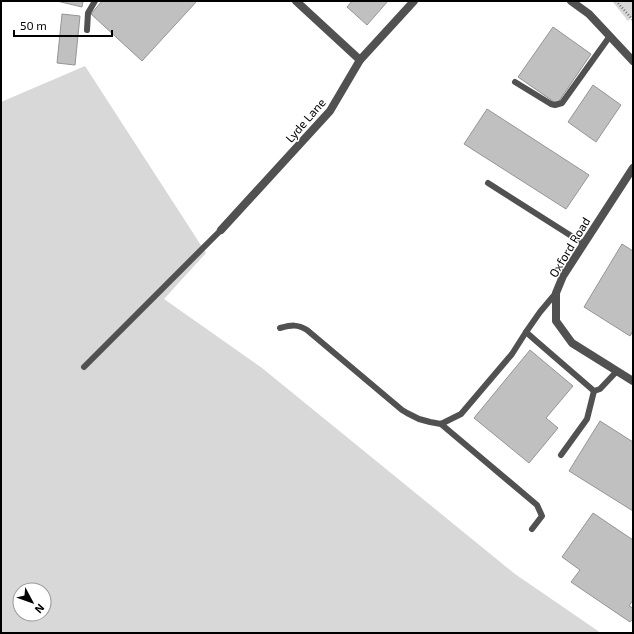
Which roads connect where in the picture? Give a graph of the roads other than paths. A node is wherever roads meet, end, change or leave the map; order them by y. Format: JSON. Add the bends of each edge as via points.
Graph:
{"nodes":[{"id":1,"x":95,"y":1,"type":"edge"},
{"id":2,"x":296,"y":1,"type":"edge"},
{"id":3,"x":414,"y":1,"type":"edge"},
{"id":4,"x":571,"y":1,"type":"edge"},
{"id":5,"x":88,"y":30,"type":"dead end"},
{"id":6,"x":610,"y":36,"type":"junction"},
{"id":7,"x":360,"y":60,"type":"junction"},
{"id":8,"x":633,"y":61,"type":"edge"},
{"id":9,"x":515,"y":82,"type":"dead end"},
{"id":10,"x":633,"y":168,"type":"edge"},
{"id":11,"x":488,"y":183,"type":"dead end"},
{"id":12,"x":221,"y":230,"type":"joint"},
{"id":13,"x":584,"y":244,"type":"junction"},
{"id":14,"x":556,"y":293,"type":"junction"},
{"id":15,"x":280,"y":328,"type":"dead end"},
{"id":16,"x":526,"y":332,"type":"junction"},
{"id":17,"x":84,"y":367,"type":"dead end"},
{"id":18,"x":617,"y":371,"type":"junction"},
{"id":19,"x":633,"y":381,"type":"edge"},
{"id":20,"x":594,"y":391,"type":"junction"},
{"id":21,"x":441,"y":424,"type":"junction"},
{"id":22,"x":561,"y":455,"type":"dead end"},
{"id":23,"x":532,"y":529,"type":"dead end"}],
"edges":[{"from":1,"to":5,"type":"lane","via":[[88,13]]},
{"from":2,"to":7,"type":"street"},
{"from":3,"to":7,"type":"street","name":"Lyde Lane"},
{"from":4,"to":6,"type":"street","via":[[589,14]]},
{"from":6,"to":8,"type":"street"},
{"from":6,"to":9,"type":"lane","via":[[562,103],[551,104]]},
{"from":7,"to":12,"type":"street","name":"Lyde Lane","via":[[330,111]]},
{"from":10,"to":13,"type":"street","name":"Oxford Road"},
{"from":11,"to":13,"type":"lane"},
{"from":12,"to":17,"type":"lane"},
{"from":13,"to":14,"type":"street","name":"Oxford Road","via":[[563,276]]},
{"from":14,"to":16,"type":"lane"},
{"from":14,"to":18,"type":"street","name":"Oxford Road","via":[[556,321],[572,343]]},
{"from":15,"to":21,"type":"lane","via":[[293,325],[302,327],[402,410],[419,419]]},
{"from":16,"to":20,"type":"lane"},
{"from":16,"to":21,"type":"lane","via":[[512,354],[461,414]]},
{"from":18,"to":19,"type":"street","name":"Oxford Road"},
{"from":18,"to":20,"type":"lane","via":[[600,389]]},
{"from":20,"to":22,"type":"lane","via":[[587,419]]},
{"from":21,"to":23,"type":"lane","via":[[537,505],[542,516]]}]}
